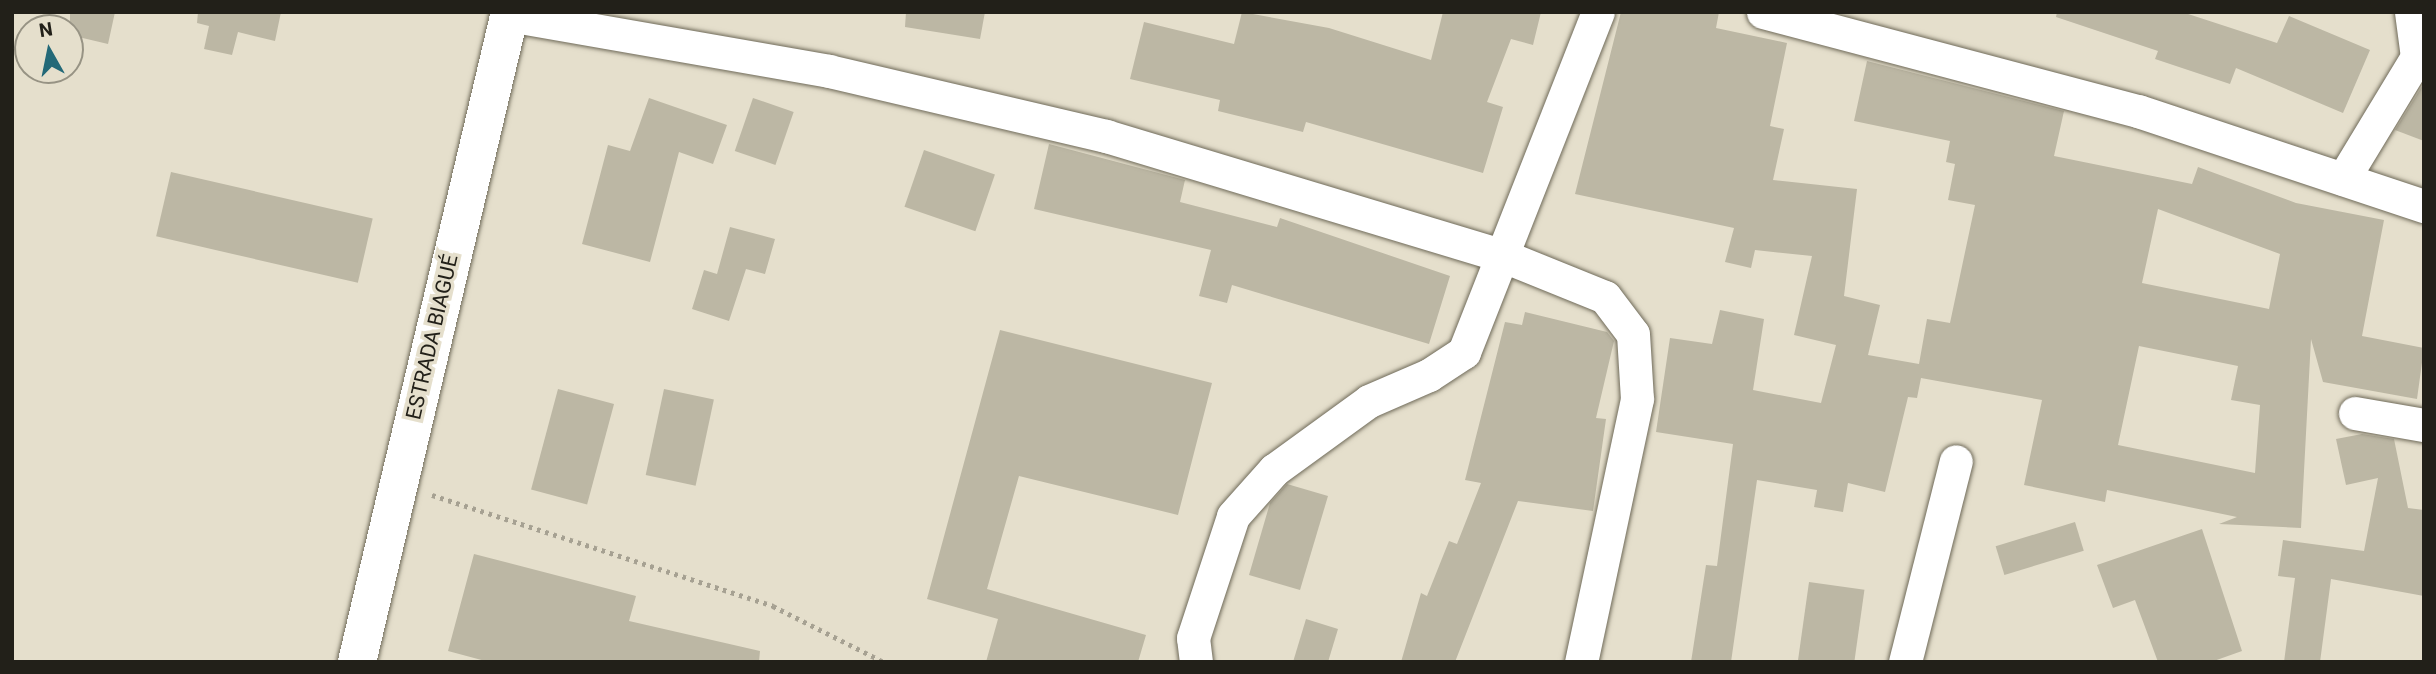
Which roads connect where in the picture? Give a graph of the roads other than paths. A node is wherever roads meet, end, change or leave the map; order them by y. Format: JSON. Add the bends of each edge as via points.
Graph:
{"nodes":[{"id":1,"x":1598,"y":12,"type":"edge"},
{"id":2,"x":1763,"y":12,"type":"edge"},
{"id":3,"x":2411,"y":12,"type":"edge"},
{"id":4,"x":510,"y":14,"type":"edge"},
{"id":5,"x":2343,"y":179,"type":"junction"},
{"id":6,"x":2424,"y":206,"type":"edge"},
{"id":7,"x":1501,"y":254,"type":"junction"},
{"id":8,"x":2355,"y":412,"type":"dead end"},
{"id":9,"x":2424,"y":425,"type":"edge"},
{"id":10,"x":1956,"y":461,"type":"dead end"},
{"id":11,"x":357,"y":662,"type":"edge"},
{"id":12,"x":1196,"y":662,"type":"edge"},
{"id":13,"x":1581,"y":662,"type":"edge"},
{"id":14,"x":1905,"y":662,"type":"edge"}],
"edges":[{"from":1,"to":7,"type":"street"},
{"from":2,"to":5,"type":"street","via":[[2138,111]]},
{"from":3,"to":5,"type":"street","via":[[2417,57]]},
{"from":4,"to":7,"type":"street","via":[[829,71],[1106,136]]},
{"from":4,"to":11,"type":"main road","name":"ESTRADA BIAGUÉ"},
{"from":5,"to":6,"type":"street"},
{"from":7,"to":12,"type":"street","via":[[1464,352],[1369,401],[1273,470],[1233,516],[1193,638]]},
{"from":7,"to":13,"type":"street","via":[[1605,297],[1633,334],[1637,399]]},
{"from":8,"to":9,"type":"street"},
{"from":10,"to":14,"type":"street"}]}
